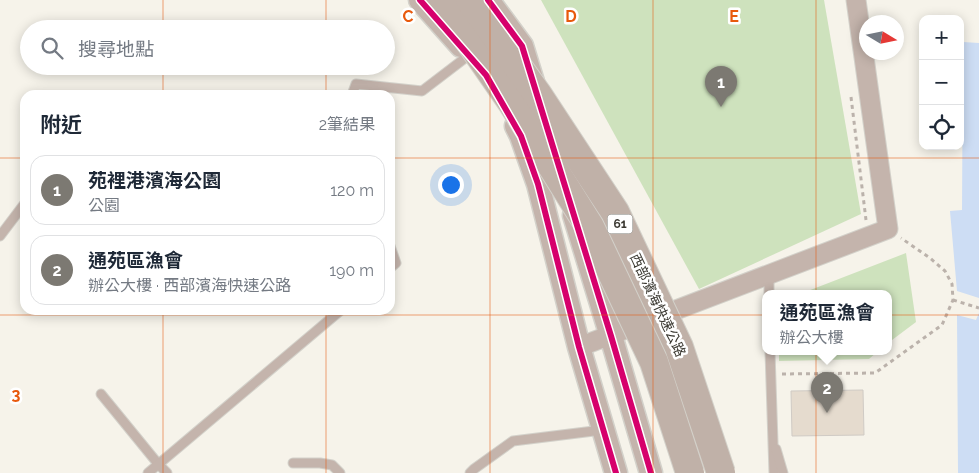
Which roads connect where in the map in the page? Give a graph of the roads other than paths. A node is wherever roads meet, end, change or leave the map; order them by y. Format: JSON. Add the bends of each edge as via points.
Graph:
{"nodes":[{"id":1,"x":420,"y":0,"type":"edge"},
{"id":2,"x":441,"y":0,"type":"edge"},
{"id":3,"x":470,"y":0,"type":"edge"},
{"id":4,"x":488,"y":0,"type":"edge"},
{"id":5,"x":856,"y":0,"type":"edge"},
{"id":6,"x":504,"y":21,"type":"junction"},
{"id":7,"x":469,"y":56,"type":"junction"},
{"id":8,"x":354,"y":90,"type":"edge"},
{"id":9,"x":20,"y":210,"type":"edge"},
{"id":10,"x":0,"y":236,"type":"edge"},
{"id":11,"x":768,"y":274,"type":"junction"},
{"id":12,"x":769,"y":290,"type":"edge"},
{"id":13,"x":335,"y":315,"type":"edge"},
{"id":14,"x":611,"y":336,"type":"junction"},
{"id":15,"x":579,"y":347,"type":"junction"},
{"id":16,"x":770,"y":355,"type":"edge"},
{"id":17,"x":101,"y":394,"type":"dead end"},
{"id":18,"x":602,"y":430,"type":"junction"},
{"id":19,"x":773,"y":437,"type":"junction"},
{"id":20,"x":293,"y":462,"type":"dead end"},
{"id":21,"x":159,"y":465,"type":"junction"},
{"id":22,"x":148,"y":473,"type":"edge"},
{"id":23,"x":167,"y":473,"type":"edge"},
{"id":24,"x":340,"y":473,"type":"edge"},
{"id":25,"x":470,"y":473,"type":"edge"},
{"id":26,"x":616,"y":473,"type":"edge"},
{"id":27,"x":650,"y":473,"type":"edge"},
{"id":28,"x":690,"y":473,"type":"edge"},
{"id":29,"x":721,"y":473,"type":"edge"},
{"id":30,"x":774,"y":473,"type":"edge"},
{"id":31,"x":783,"y":473,"type":"edge"}],
"edges":[{"from":1,"to":7,"type":"street"},
{"from":2,"to":28,"type":"highway","name":"西部濱海快速公路","number":"61","bridge":true,"via":[[513,104],[590,227],[654,362]]},
{"from":3,"to":29,"type":"highway","name":"西部濱海快速公路","number":"61","bridge":true,"via":[[538,95],[614,212],[679,347]]},
{"from":4,"to":6,"type":"street"},
{"from":5,"to":11,"type":"street","via":[[888,228]]},
{"from":6,"to":7,"type":"lane"},
{"from":6,"to":14,"type":"street","via":[[522,46]]},
{"from":7,"to":8,"type":"lane","via":[[422,91],[356,84]]},
{"from":7,"to":15,"type":"street","via":[[486,75],[521,136],[538,184]]},
{"from":9,"to":10,"type":"lane"},
{"from":11,"to":12,"type":"lane"},
{"from":11,"to":14,"type":"street"},
{"from":13,"to":21,"type":"lane"},
{"from":14,"to":15,"type":"street"},
{"from":14,"to":27,"type":"street"},
{"from":15,"to":18,"type":"street"},
{"from":16,"to":19,"type":"lane"},
{"from":17,"to":21,"type":"lane"},
{"from":18,"to":25,"type":"lane","via":[[513,440]]},
{"from":18,"to":26,"type":"street"},
{"from":19,"to":30,"type":"lane"},
{"from":19,"to":31,"type":"lane"},
{"from":20,"to":24,"type":"lane","via":[[332,465]]},
{"from":21,"to":22,"type":"lane"},
{"from":21,"to":23,"type":"lane"}]}
